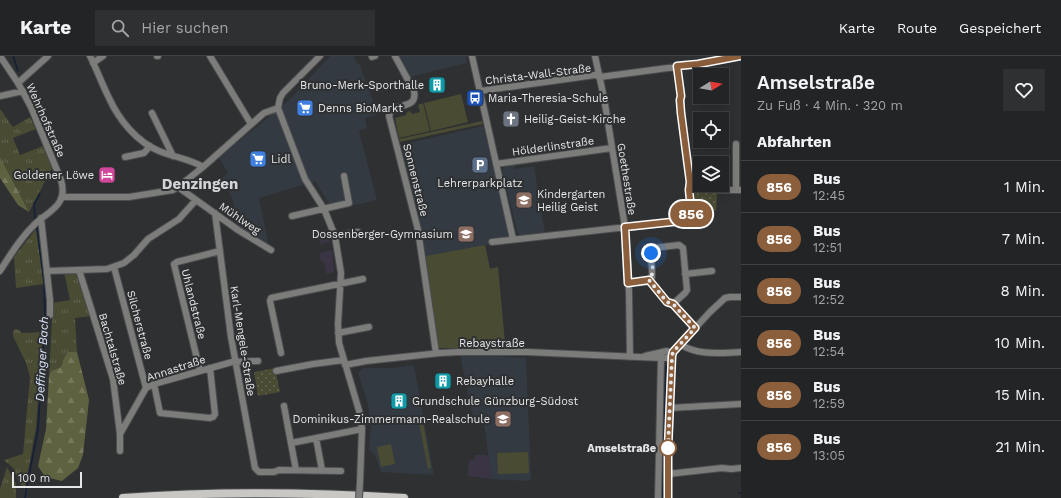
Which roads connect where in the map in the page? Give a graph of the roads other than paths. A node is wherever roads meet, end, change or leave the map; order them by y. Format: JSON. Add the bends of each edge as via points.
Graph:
{"nodes":[{"id":1,"x":0,"y":56,"type":"edge"},
{"id":2,"x":48,"y":56,"type":"edge"},
{"id":3,"x":90,"y":56,"type":"edge"},
{"id":4,"x":103,"y":56,"type":"edge"},
{"id":5,"x":210,"y":56,"type":"edge"},
{"id":6,"x":320,"y":56,"type":"edge"},
{"id":7,"x":395,"y":56,"type":"edge"},
{"id":8,"x":472,"y":56,"type":"edge"},
{"id":9,"x":595,"y":56,"type":"edge"},
{"id":10,"x":698,"y":56,"type":"edge"},
{"id":11,"x":740,"y":56,"type":"edge"},
{"id":12,"x":93,"y":63,"type":"junction"},
{"id":13,"x":698,"y":64,"type":"junction"},
{"id":14,"x":677,"y":66,"type":"junction"},
{"id":15,"x":600,"y":77,"type":"junction"},
{"id":16,"x":18,"y":83,"type":"junction"},
{"id":17,"x":23,"y":91,"type":"junction"},
{"id":18,"x":480,"y":91,"type":"junction"},
{"id":19,"x":0,"y":96,"type":"edge"},
{"id":20,"x":278,"y":108,"type":"junction"},
{"id":21,"x":152,"y":113,"type":"dead end"},
{"id":22,"x":251,"y":124,"type":"junction"},
{"id":23,"x":736,"y":144,"type":"dead end"},
{"id":24,"x":150,"y":146,"type":"junction"},
{"id":25,"x":612,"y":148,"type":"junction"},
{"id":26,"x":173,"y":156,"type":"junction"},
{"id":27,"x":125,"y":157,"type":"dead end"},
{"id":28,"x":496,"y":164,"type":"junction"},
{"id":29,"x":203,"y":167,"type":"junction"},
{"id":30,"x":344,"y":176,"type":"dead end"},
{"id":31,"x":178,"y":187,"type":"junction"},
{"id":32,"x":738,"y":190,"type":"edge"},
{"id":33,"x":62,"y":197,"type":"junction"},
{"id":34,"x":196,"y":200,"type":"junction"},
{"id":35,"x":324,"y":209,"type":"junction"},
{"id":36,"x":215,"y":213,"type":"junction"},
{"id":37,"x":292,"y":216,"type":"dead end"},
{"id":38,"x":40,"y":218,"type":"junction"},
{"id":39,"x":625,"y":227,"type":"junction"},
{"id":40,"x":358,"y":232,"type":"dead end"},
{"id":41,"x":335,"y":236,"type":"junction"},
{"id":42,"x":513,"y":239,"type":"junction"},
{"id":43,"x":492,"y":242,"type":"dead end"},
{"id":44,"x":271,"y":250,"type":"dead end"},
{"id":45,"x":220,"y":251,"type":"junction"},
{"id":46,"x":114,"y":267,"type":"junction"},
{"id":47,"x":79,"y":270,"type":"junction"},
{"id":48,"x":0,"y":271,"type":"edge"},
{"id":49,"x":47,"y":271,"type":"junction"},
{"id":50,"x":712,"y":271,"type":"dead end"},
{"id":51,"x":685,"y":274,"type":"junction"},
{"id":52,"x":363,"y":279,"type":"dead end"},
{"id":53,"x":649,"y":280,"type":"junction"},
{"id":54,"x":340,"y":283,"type":"junction"},
{"id":55,"x":628,"y":283,"type":"junction"},
{"id":56,"x":741,"y":297,"type":"edge"},
{"id":57,"x":673,"y":304,"type":"junction"},
{"id":58,"x":50,"y":315,"type":"dead end"},
{"id":59,"x":368,"y":327,"type":"dead end"},
{"id":60,"x":695,"y":328,"type":"junction"},
{"id":61,"x":338,"y":333,"type":"junction"},
{"id":62,"x":680,"y":344,"type":"junction"},
{"id":63,"x":741,"y":352,"type":"edge"},
{"id":64,"x":281,"y":353,"type":"dead end"},
{"id":65,"x":436,"y":353,"type":"junction"},
{"id":66,"x":672,"y":356,"type":"junction"},
{"id":67,"x":630,"y":357,"type":"junction"},
{"id":68,"x":640,"y":357,"type":"junction"},
{"id":69,"x":661,"y":358,"type":"junction"},
{"id":70,"x":258,"y":361,"type":"dead end"},
{"id":71,"x":235,"y":362,"type":"junction"},
{"id":72,"x":345,"y":363,"type":"junction"},
{"id":73,"x":210,"y":368,"type":"junction"},
{"id":74,"x":200,"y":371,"type":"junction"},
{"id":75,"x":276,"y":371,"type":"dead end"},
{"id":76,"x":154,"y":384,"type":"junction"},
{"id":77,"x":146,"y":388,"type":"junction"},
{"id":78,"x":741,"y":404,"type":"edge"},
{"id":79,"x":284,"y":406,"type":"dead end"},
{"id":80,"x":669,"y":408,"type":"junction"},
{"id":81,"x":362,"y":429,"type":"junction"},
{"id":82,"x":120,"y":434,"type":"junction"},
{"id":83,"x":316,"y":438,"type":"junction"},
{"id":84,"x":291,"y":443,"type":"junction"},
{"id":85,"x":120,"y":451,"type":"dead end"},
{"id":86,"x":741,"y":468,"type":"edge"},
{"id":87,"x":296,"y":470,"type":"junction"},
{"id":88,"x":322,"y":470,"type":"junction"},
{"id":89,"x":341,"y":471,"type":"dead end"},
{"id":90,"x":668,"y":474,"type":"junction"},
{"id":91,"x":123,"y":498,"type":"edge"},
{"id":92,"x":359,"y":498,"type":"edge"},
{"id":93,"x":404,"y":498,"type":"edge"},
{"id":94,"x":658,"y":498,"type":"edge"},
{"id":95,"x":668,"y":498,"type":"edge"}],
"edges":[{"from":1,"to":16,"type":"street","name":"Wehrhofstraße"},
{"from":2,"to":16,"type":"street"},
{"from":3,"to":12,"type":"street"},
{"from":4,"to":12,"type":"street"},
{"from":5,"to":22,"type":"street"},
{"from":6,"to":20,"type":"street","via":[[283,93]]},
{"from":7,"to":65,"type":"street","name":"Sonnenstraße","via":[[415,96],[412,102],[392,109],[389,116],[418,230]]},
{"from":8,"to":18,"type":"street"},
{"from":9,"to":15,"type":"street","name":"Goethestraße"},
{"from":10,"to":13,"type":"street"},
{"from":11,"to":13,"type":"street","name":"Christa-Wall-Straße"},
{"from":12,"to":24,"type":"street","via":[[109,100],[123,122]]},
{"from":13,"to":14,"type":"street","name":"Christa-Wall-Straße"},
{"from":14,"to":15,"type":"street","name":"Christa-Wall-Straße"},
{"from":14,"to":39,"type":"street","via":[[692,218]]},
{"from":15,"to":18,"type":"street","name":"Christa-Wall-Straße","via":[[594,75]]},
{"from":15,"to":25,"type":"street","name":"Goethestraße"},
{"from":16,"to":17,"type":"street","name":"Wehrhofstraße"},
{"from":17,"to":19,"type":"street"},
{"from":17,"to":33,"type":"street","name":"Wehrhofstraße","via":[[61,180]]},
{"from":18,"to":28,"type":"street"},
{"from":20,"to":22,"type":"street","via":[[264,113]]},
{"from":20,"to":35,"type":"street","via":[[305,179]]},
{"from":21,"to":26,"type":"street"},
{"from":22,"to":29,"type":"street"},
{"from":23,"to":32,"type":"street"},
{"from":24,"to":26,"type":"street"},
{"from":24,"to":27,"type":"street","via":[[144,152]]},
{"from":25,"to":28,"type":"street","name":"Hölderlinstraße"},
{"from":25,"to":39,"type":"street","name":"Goethestraße"},
{"from":26,"to":29,"type":"street"},
{"from":28,"to":42,"type":"street"},
{"from":29,"to":31,"type":"street"},
{"from":30,"to":35,"type":"street","via":[[349,203]]},
{"from":31,"to":33,"type":"street","via":[[129,197]]},
{"from":31,"to":34,"type":"street","name":"Mühlweg"},
{"from":33,"to":38,"type":"street","via":[[56,207]]},
{"from":34,"to":36,"type":"street","name":"Mühlweg"},
{"from":34,"to":46,"type":"street","via":[[179,219],[148,239],[129,260]]},
{"from":35,"to":37,"type":"street"},
{"from":35,"to":41,"type":"street"},
{"from":36,"to":44,"type":"street","name":"Mühlweg"},
{"from":36,"to":45,"type":"street","name":"Karl-Mengele-Straße"},
{"from":38,"to":48,"type":"street","via":[[20,241]]},
{"from":38,"to":49,"type":"street"},
{"from":39,"to":42,"type":"street"},
{"from":39,"to":55,"type":"street","name":"Goethestraße"},
{"from":40,"to":41,"type":"street"},
{"from":41,"to":54,"type":"street","via":[[340,262]]},
{"from":42,"to":43,"type":"street"},
{"from":45,"to":71,"type":"street","name":"Karl-Mengele-Straße"},
{"from":45,"to":74,"type":"street","name":"Uhlandstraße","via":[[174,264]]},
{"from":46,"to":47,"type":"street"},
{"from":46,"to":77,"type":"street","name":"Silcherstraße"},
{"from":47,"to":49,"type":"street"},
{"from":47,"to":82,"type":"street","name":"Bachtalstraße","via":[[113,379]]},
{"from":49,"to":58,"type":"street"},
{"from":50,"to":51,"type":"street"},
{"from":51,"to":53,"type":"street","via":[[682,246],[655,247],[651,250],[653,273]]},
{"from":51,"to":57,"type":"street","via":[[687,290]]},
{"from":52,"to":54,"type":"street"},
{"from":53,"to":55,"type":"street"},
{"from":53,"to":57,"type":"street","via":[[667,302]]},
{"from":54,"to":61,"type":"street"},
{"from":54,"to":64,"type":"street","via":[[270,298]]},
{"from":55,"to":67,"type":"street","name":"Goethestraße"},
{"from":56,"to":60,"type":"street","via":[[725,298]]},
{"from":57,"to":60,"type":"street"},
{"from":59,"to":61,"type":"street"},
{"from":60,"to":62,"type":"street"},
{"from":61,"to":72,"type":"street"},
{"from":62,"to":63,"type":"street","via":[[702,353]]},
{"from":62,"to":66,"type":"street"},
{"from":65,"to":67,"type":"street","name":"Rebaystraße","via":[[527,352]]},
{"from":65,"to":72,"type":"street","name":"Rebaystraße"},
{"from":66,"to":68,"type":"street","name":"Rebaystraße","via":[[667,351]]},
{"from":66,"to":69,"type":"street","name":"Rebaystraße"},
{"from":66,"to":80,"type":"street"},
{"from":67,"to":68,"type":"street","name":"Rebaystraße"},
{"from":68,"to":69,"type":"street","name":"Rebaystraße"},
{"from":69,"to":94,"type":"street"},
{"from":70,"to":71,"type":"street","name":"Annastraße"},
{"from":71,"to":73,"type":"street","name":"Annastraße"},
{"from":71,"to":87,"type":"street","name":"Karl-Mengele-Straße","via":[[256,470]]},
{"from":72,"to":75,"type":"street","name":"Rebaystraße","via":[[314,364]]},
{"from":72,"to":81,"type":"street","via":[[358,402]]},
{"from":73,"to":74,"type":"street","name":"Annastraße"},
{"from":73,"to":76,"type":"street","via":[[215,414],[210,418],[160,413]]},
{"from":74,"to":76,"type":"street","name":"Annastraße"},
{"from":76,"to":77,"type":"street","name":"Annastraße"},
{"from":77,"to":82,"type":"street","name":"Annastraße"},
{"from":78,"to":80,"type":"street"},
{"from":79,"to":84,"type":"street"},
{"from":80,"to":90,"type":"street"},
{"from":81,"to":83,"type":"street"},
{"from":81,"to":92,"type":"street","bridge":true},
{"from":82,"to":85,"type":"street","name":"Annastraße"},
{"from":83,"to":84,"type":"street"},
{"from":83,"to":88,"type":"street"},
{"from":84,"to":87,"type":"street"},
{"from":86,"to":90,"type":"street"},
{"from":87,"to":88,"type":"street"},
{"from":88,"to":89,"type":"street"},
{"from":90,"to":95,"type":"street"},
{"from":91,"to":93,"type":"main road","via":[[176,494],[313,493]]}]}
